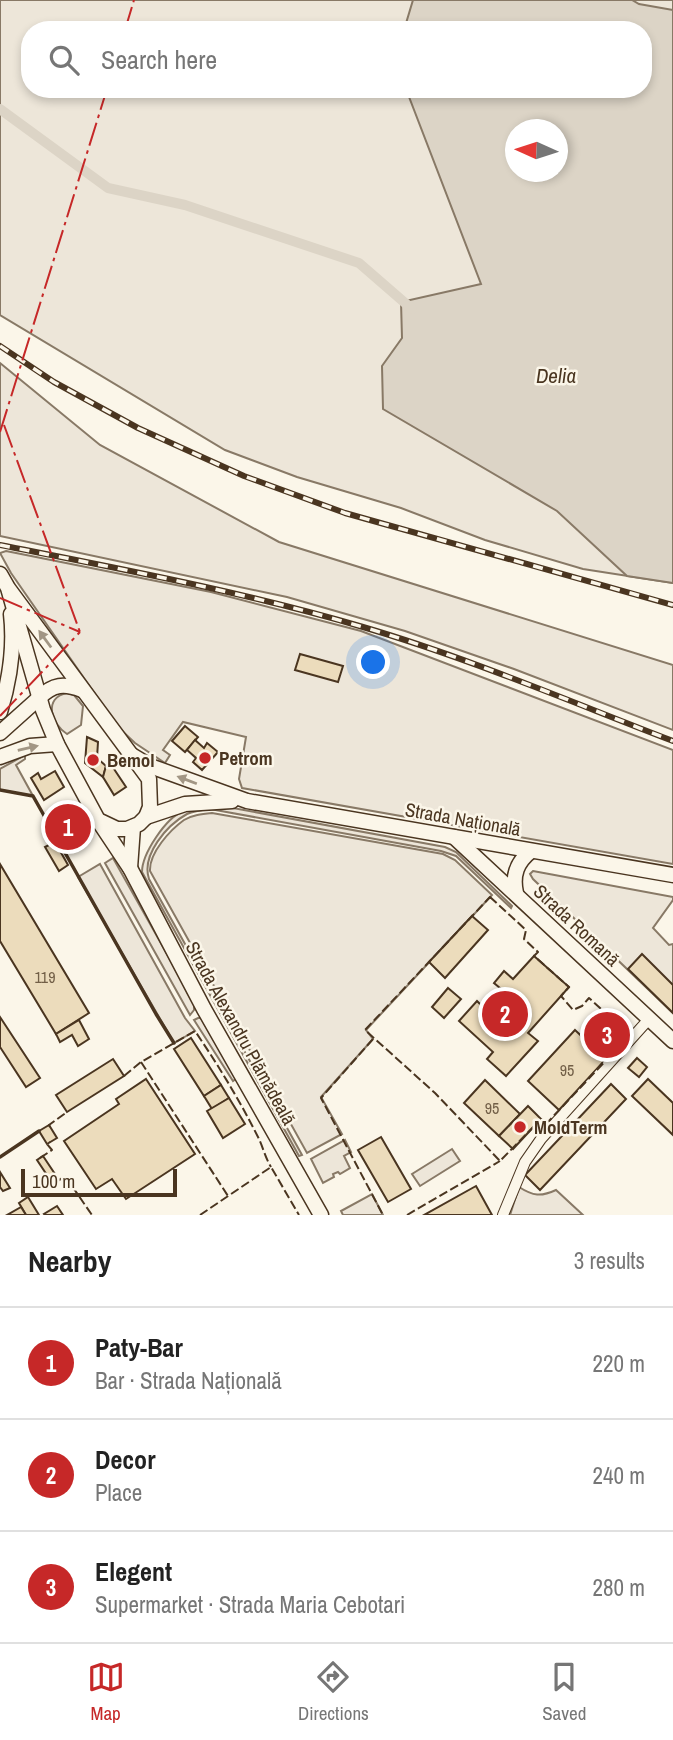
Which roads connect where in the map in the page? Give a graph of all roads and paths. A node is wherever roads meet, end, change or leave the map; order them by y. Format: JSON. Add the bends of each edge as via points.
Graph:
{"nodes":[{"id":1,"x":0,"y":574,"type":"edge"},
{"id":2,"x":8,"y":588,"type":"junction"},
{"id":3,"x":82,"y":690,"type":"junction"},
{"id":4,"x":39,"y":698,"type":"junction"},
{"id":5,"x":0,"y":712,"type":"edge"},
{"id":6,"x":0,"y":733,"type":"edge"},
{"id":7,"x":57,"y":744,"type":"junction"},
{"id":8,"x":129,"y":754,"type":"junction"},
{"id":9,"x":0,"y":757,"type":"edge"},
{"id":10,"x":247,"y":802,"type":"junction"},
{"id":11,"x":146,"y":817,"type":"junction"},
{"id":12,"x":98,"y":820,"type":"junction"},
{"id":13,"x":133,"y":827,"type":"junction"},
{"id":14,"x":454,"y":837,"type":"junction"},
{"id":15,"x":531,"y":850,"type":"junction"},
{"id":16,"x":130,"y":868,"type":"junction"},
{"id":17,"x":673,"y":875,"type":"edge"},
{"id":18,"x":516,"y":893,"type":"junction"},
{"id":19,"x":649,"y":1019,"type":"junction"},
{"id":20,"x":673,"y":1041,"type":"edge"},
{"id":21,"x":321,"y":1215,"type":"edge"},
{"id":22,"x":503,"y":1215,"type":"edge"}],
"edges":[{"from":1,"to":2,"type":"main road","name":"Strada Națională"},
{"from":3,"to":2,"type":"main road","name":"Strada Națională","one_way":true},
{"from":2,"to":4,"type":"main road","name":"Strada Națională"},
{"from":2,"to":5,"type":"main road","via":[[13,649]]},
{"from":3,"to":4,"type":"main road","via":[[60,685]]},
{"from":3,"to":8,"type":"main road","name":"Strada Națională"},
{"from":4,"to":6,"type":"main road"},
{"from":4,"to":7,"type":"main road","name":"Strada Națională"},
{"from":9,"to":7,"type":"main road","one_way":true,"via":[[30,746]]},
{"from":7,"to":12,"type":"main road","name":"Strada Națională"},
{"from":10,"to":8,"type":"main road","name":"Strada Națională","one_way":true},
{"from":8,"to":11,"type":"main road","name":"Strada Națională","via":[[149,779]]},
{"from":10,"to":11,"type":"main road","name":"Strada Națională","via":[[186,804]]},
{"from":10,"to":14,"type":"main road","name":"Strada Națională"},
{"from":11,"to":13,"type":"main road","name":"Strada Națională"},
{"from":12,"to":13,"type":"main road","via":[[117,830]]},
{"from":12,"to":16,"type":"main road","name":"Strada Alexandru Plămădeală"},
{"from":13,"to":16,"type":"main road"},
{"from":14,"to":15,"type":"main road","name":"Strada Națională"},
{"from":14,"to":18,"type":"main road","name":"Strada Romană"},
{"from":15,"to":17,"type":"main road","name":"Strada Națională"},
{"from":15,"to":18,"type":"main road","via":[[518,865]]},
{"from":16,"to":21,"type":"main road","name":"Strada Alexandru Plămădeală"},
{"from":18,"to":19,"type":"main road","name":"Strada Romană"},
{"from":19,"to":20,"type":"main road","name":"Strada Romană"},
{"from":19,"to":22,"type":"street","via":[[541,1139],[520,1171]]}]}
